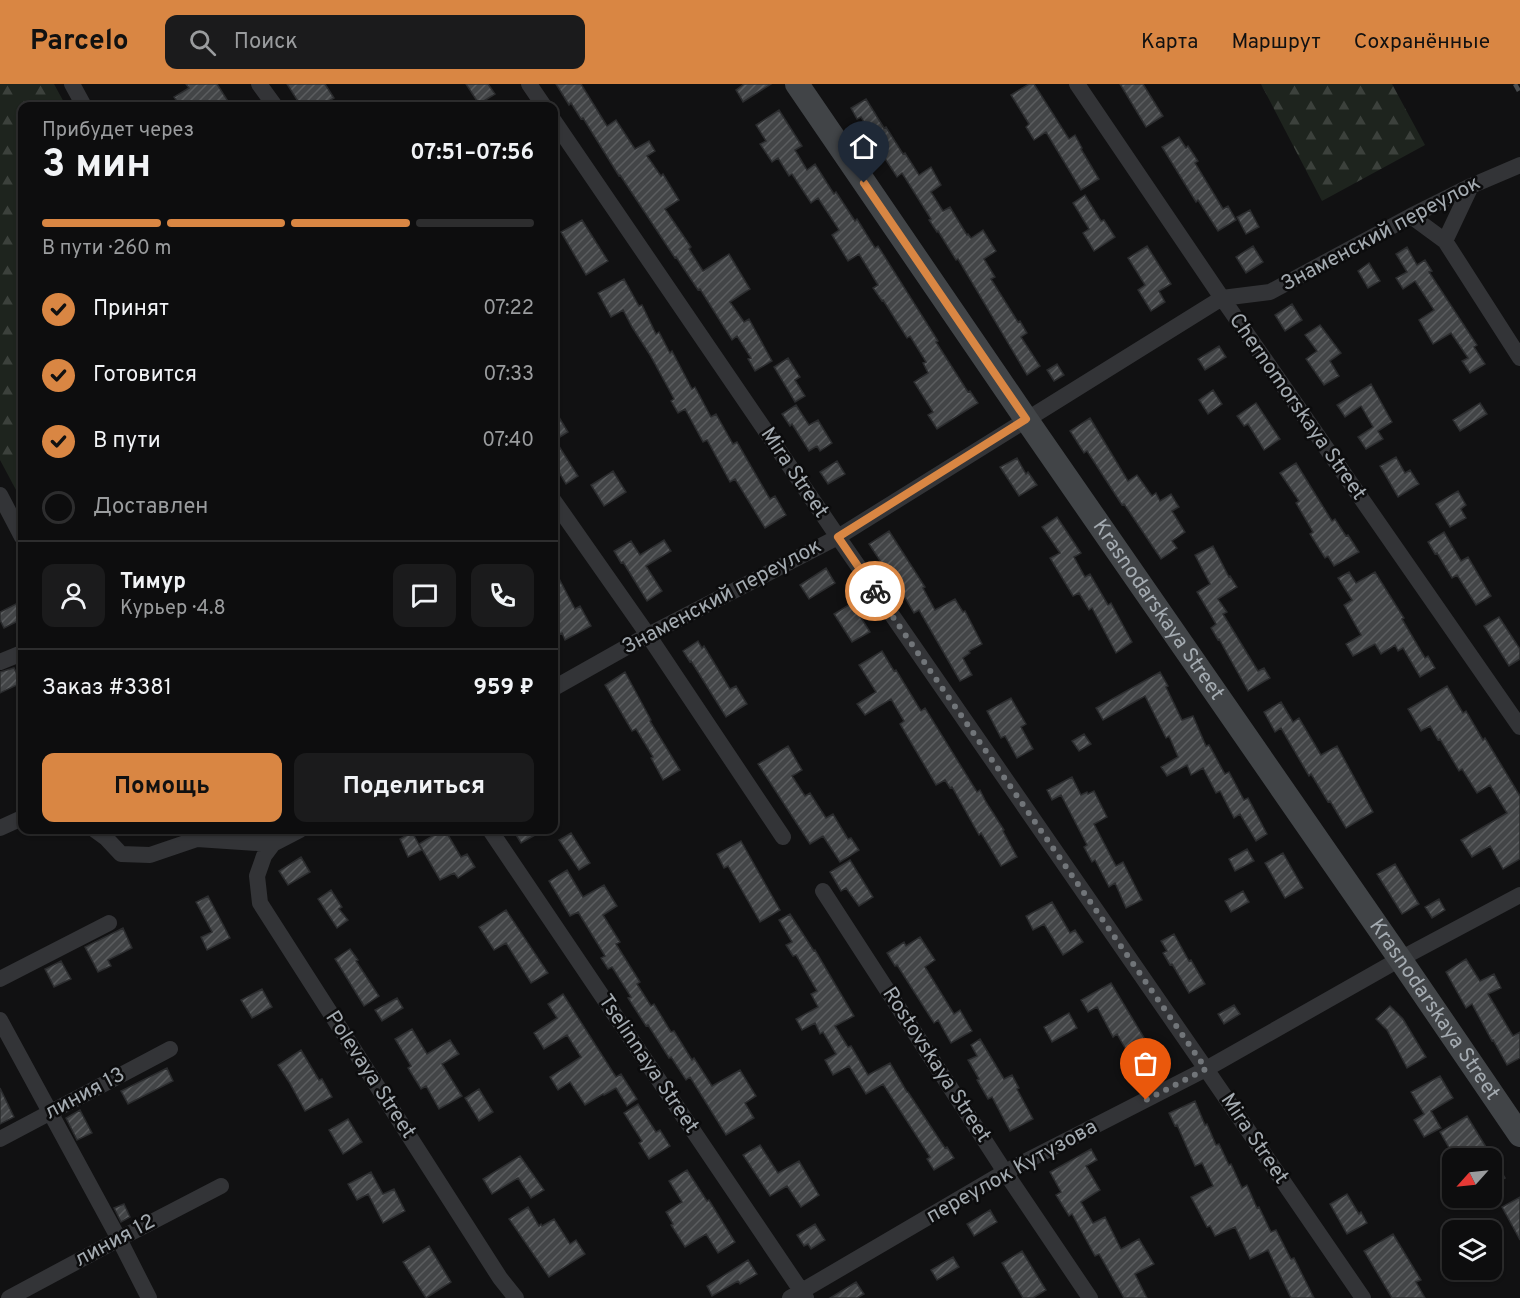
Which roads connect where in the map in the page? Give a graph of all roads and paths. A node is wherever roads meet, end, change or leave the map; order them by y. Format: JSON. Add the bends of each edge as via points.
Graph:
{"nodes":[{"id":1,"x":72,"y":84,"type":"edge"},
{"id":2,"x":259,"y":84,"type":"edge"},
{"id":3,"x":529,"y":84,"type":"edge"},
{"id":4,"x":796,"y":84,"type":"edge"},
{"id":5,"x":1077,"y":84,"type":"edge"},
{"id":6,"x":82,"y":102,"type":"edge"},
{"id":7,"x":272,"y":102,"type":"edge"},
{"id":8,"x":541,"y":102,"type":"edge"},
{"id":9,"x":558,"y":126,"type":"edge"},
{"id":10,"x":1520,"y":165,"type":"edge"},
{"id":11,"x":1471,"y":186,"type":"junction"},
{"id":12,"x":1411,"y":216,"type":"junction"},
{"id":13,"x":1445,"y":241,"type":"junction"},
{"id":14,"x":1222,"y":298,"type":"junction"},
{"id":15,"x":1520,"y":358,"type":"edge"},
{"id":16,"x":1026,"y":419,"type":"junction"},
{"id":17,"x":2,"y":504,"type":"edge"},
{"id":18,"x":558,"y":507,"type":"edge"},
{"id":19,"x":18,"y":530,"type":"edge"},
{"id":20,"x":838,"y":537,"type":"junction"},
{"id":21,"x":648,"y":634,"type":"junction"},
{"id":22,"x":18,"y":655,"type":"edge"},
{"id":23,"x":0,"y":662,"type":"edge"},
{"id":24,"x":558,"y":686,"type":"edge"},
{"id":25,"x":1520,"y":727,"type":"edge"},
{"id":26,"x":18,"y":820,"type":"edge"},
{"id":27,"x":0,"y":828,"type":"edge"},
{"id":28,"x":101,"y":834,"type":"edge"},
{"id":29,"x":292,"y":834,"type":"edge"},
{"id":30,"x":493,"y":834,"type":"edge"},
{"id":31,"x":783,"y":837,"type":"dead end"},
{"id":32,"x":273,"y":844,"type":"junction"},
{"id":33,"x":823,"y":891,"type":"dead end"},
{"id":34,"x":1520,"y":895,"type":"edge"},
{"id":35,"x":109,"y":922,"type":"dead end"},
{"id":36,"x":1400,"y":959,"type":"junction"},
{"id":37,"x":0,"y":979,"type":"edge"},
{"id":38,"x":0,"y":1020,"type":"edge"},
{"id":39,"x":170,"y":1049,"type":"dead end"},
{"id":40,"x":1206,"y":1069,"type":"junction"},
{"id":41,"x":50,"y":1112,"type":"junction"},
{"id":42,"x":1520,"y":1135,"type":"edge"},
{"id":43,"x":0,"y":1139,"type":"edge"},
{"id":44,"x":1005,"y":1172,"type":"junction"},
{"id":45,"x":221,"y":1186,"type":"dead end"},
{"id":46,"x":119,"y":1239,"type":"junction"},
{"id":47,"x":799,"y":1296,"type":"edge"},
{"id":48,"x":9,"y":1298,"type":"edge"},
{"id":49,"x":148,"y":1298,"type":"edge"},
{"id":50,"x":516,"y":1298,"type":"edge"},
{"id":51,"x":1090,"y":1298,"type":"edge"},
{"id":52,"x":1363,"y":1298,"type":"edge"}],
"edges":[{"from":1,"to":6,"type":"street"},
{"from":2,"to":7,"type":"street"},
{"from":3,"to":8,"type":"street"},
{"from":4,"to":16,"type":"street","name":"Krasnodarskaya Street"},
{"from":5,"to":14,"type":"street","name":"Chernomorskaya Street"},
{"from":9,"to":20,"type":"street","name":"Mira Street"},
{"from":10,"to":11,"type":"street","name":"Знаменский переулок"},
{"from":11,"to":12,"type":"street","name":"Знаменский переулок"},
{"from":11,"to":13,"type":"street"},
{"from":12,"to":13,"type":"street"},
{"from":12,"to":14,"type":"street","name":"Знаменский переулок","via":[[1270,292]]},
{"from":13,"to":15,"type":"street"},
{"from":14,"to":16,"type":"street","name":"Знаменский переулок"},
{"from":14,"to":25,"type":"street","name":"Chernomorskaya Street"},
{"from":16,"to":20,"type":"street","name":"Знаменский переулок"},
{"from":16,"to":36,"type":"street","name":"Krasnodarskaya Street"},
{"from":17,"to":19,"type":"street"},
{"from":18,"to":21,"type":"street"},
{"from":20,"to":21,"type":"street","name":"Знаменский переулок"},
{"from":20,"to":40,"type":"street","name":"Mira Street"},
{"from":21,"to":24,"type":"street","name":"Знаменский переулок"},
{"from":21,"to":31,"type":"street"},
{"from":22,"to":23,"type":"street"},
{"from":26,"to":27,"type":"street"},
{"from":28,"to":32,"type":"street","via":[[121,854],[150,855],[197,839]]},
{"from":29,"to":32,"type":"street"},
{"from":30,"to":47,"type":"street","name":"Tselinnaya Street"},
{"from":32,"to":50,"type":"street","name":"Polevaya Street","via":[[257,876],[260,903]]},
{"from":33,"to":44,"type":"street","name":"Rostovskaya Street"},
{"from":34,"to":36,"type":"street","name":"переулок Кутузова"},
{"from":35,"to":37,"type":"street"},
{"from":36,"to":40,"type":"street","name":"переулок Кутузова"},
{"from":36,"to":42,"type":"street","name":"Krasnodarskaya Street"},
{"from":38,"to":41,"type":"street"},
{"from":39,"to":41,"type":"street","name":"линия 13"},
{"from":40,"to":44,"type":"street","name":"переулок Кутузова"},
{"from":40,"to":52,"type":"street","name":"Mira Street"},
{"from":41,"to":43,"type":"street","name":"линия 13"},
{"from":41,"to":46,"type":"street"},
{"from":44,"to":47,"type":"street","name":"переулок Кутузова"},
{"from":44,"to":51,"type":"street","name":"Rostovskaya Street"},
{"from":45,"to":46,"type":"street","name":"линия 12"},
{"from":46,"to":48,"type":"street","name":"линия 12"},
{"from":46,"to":49,"type":"street"}]}
